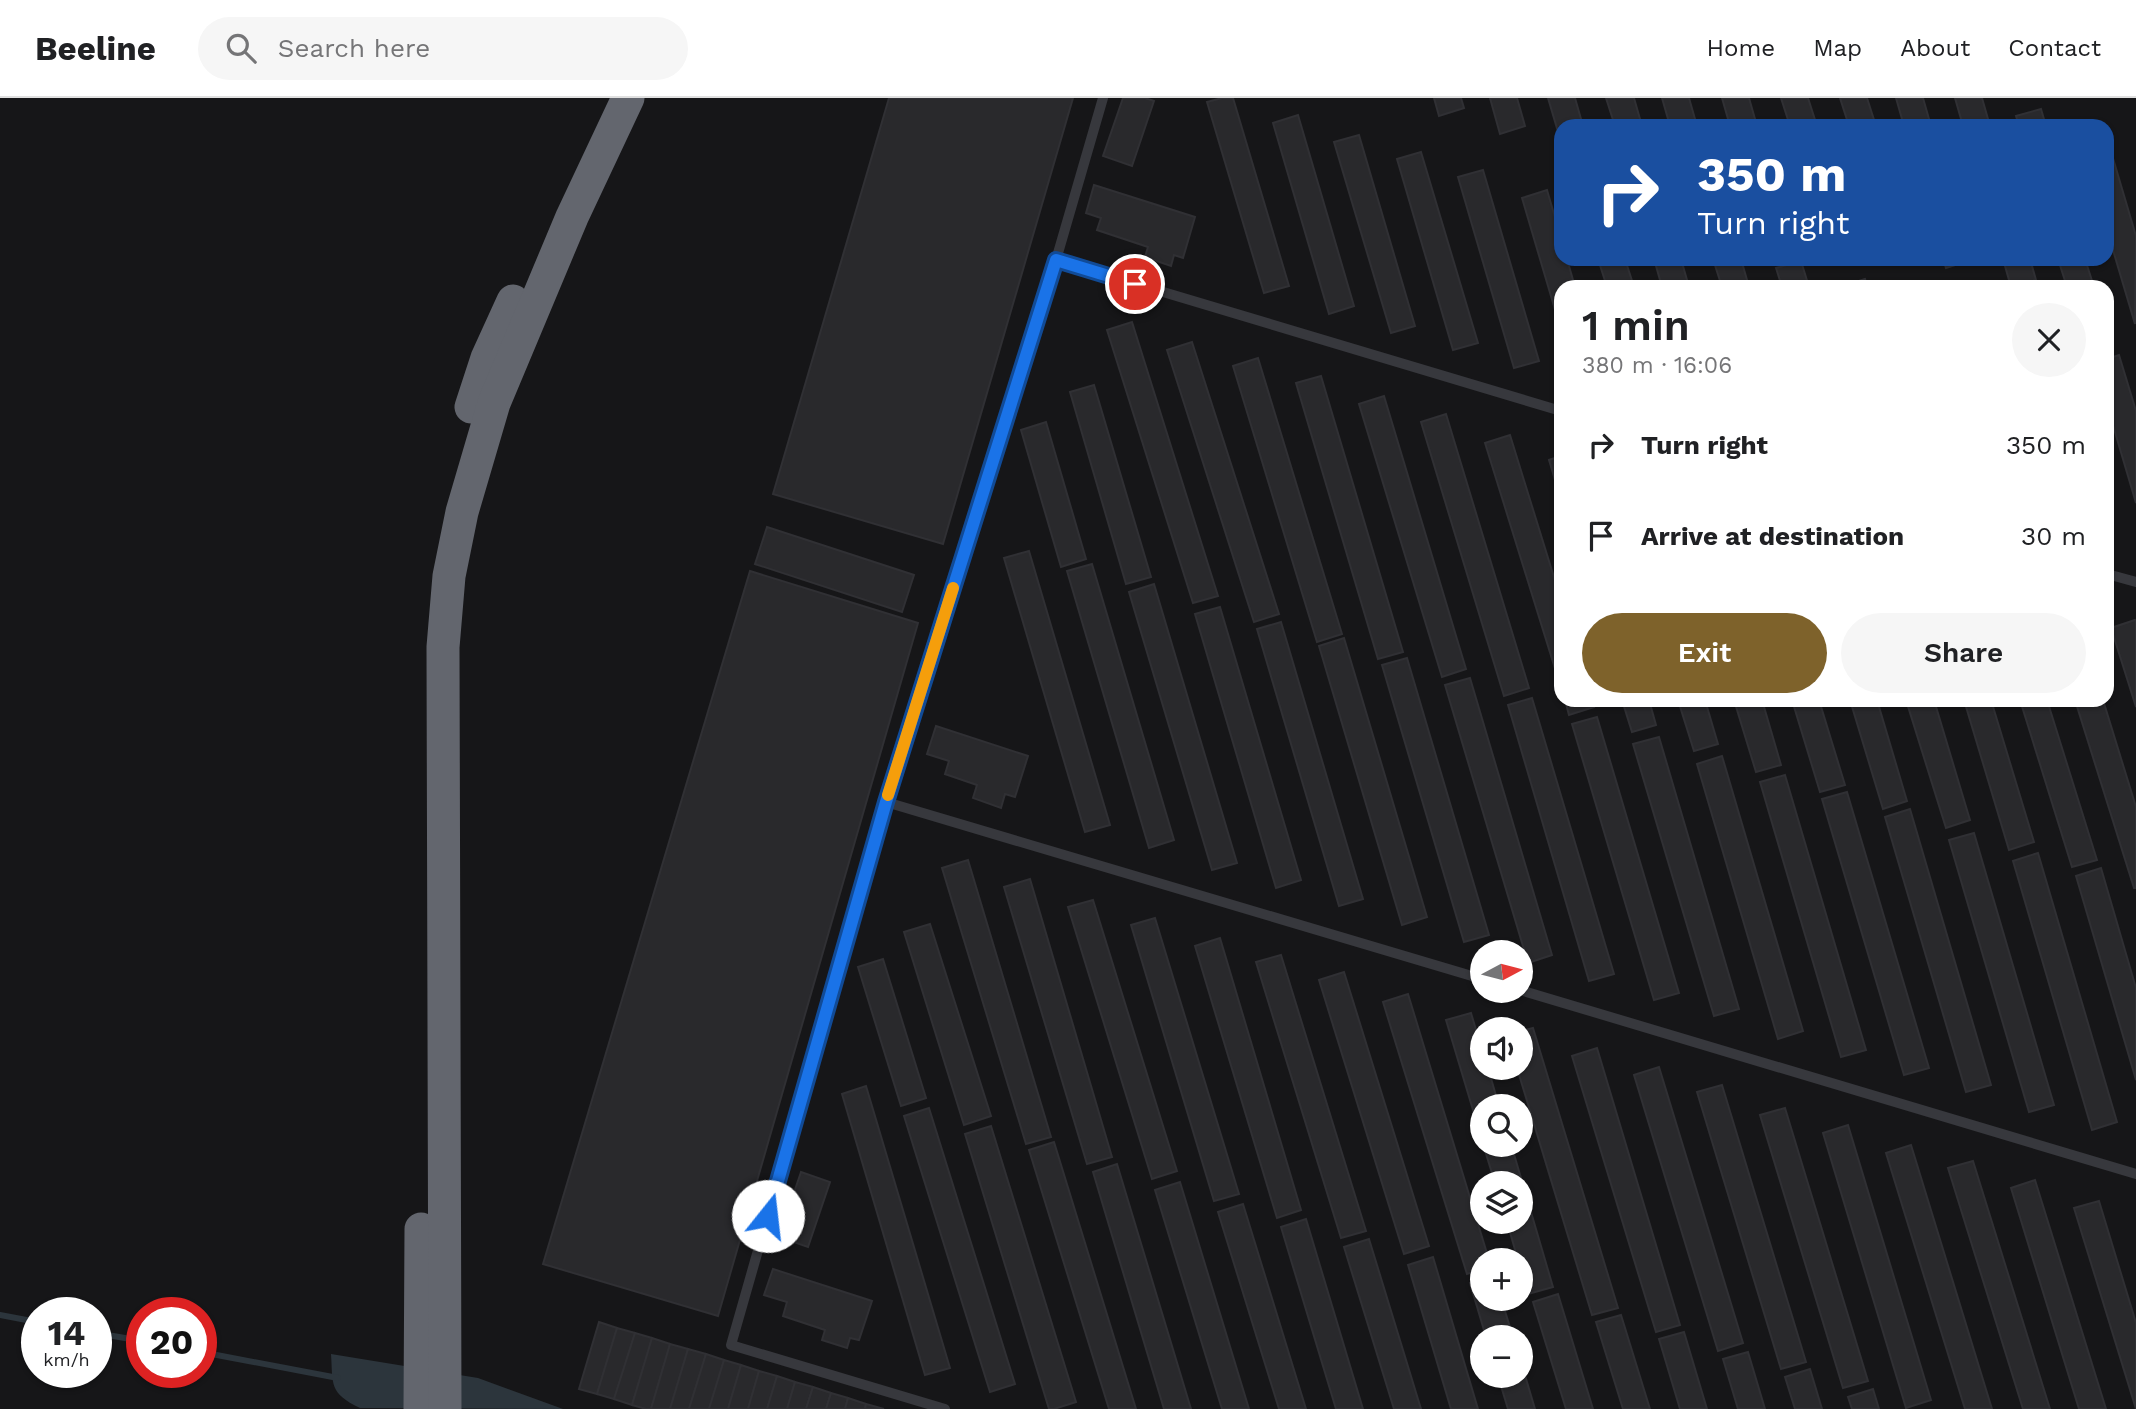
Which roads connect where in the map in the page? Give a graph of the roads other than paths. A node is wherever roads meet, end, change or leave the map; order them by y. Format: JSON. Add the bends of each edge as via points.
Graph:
{"nodes":[{"id":1,"x":605,"y":98,"type":"edge"},
{"id":2,"x":628,"y":98,"type":"edge"},
{"id":3,"x":1103,"y":98,"type":"edge"},
{"id":4,"x":1056,"y":260,"type":"junction"},
{"id":5,"x":1554,"y":409,"type":"edge"},
{"id":6,"x":2114,"y":576,"type":"edge"},
{"id":7,"x":2136,"y":582,"type":"edge"},
{"id":8,"x":886,"y":802,"type":"junction"},
{"id":9,"x":1470,"y":975,"type":"edge"},
{"id":10,"x":1533,"y":994,"type":"edge"},
{"id":11,"x":2136,"y":1174,"type":"edge"},
{"id":12,"x":433,"y":1335,"type":"junction"},
{"id":13,"x":420,"y":1409,"type":"edge"},
{"id":14,"x":445,"y":1409,"type":"edge"},
{"id":15,"x":945,"y":1409,"type":"edge"}],
"edges":[{"from":1,"to":12,"type":"highway","via":[[487,358],[458,448],[430,577],[421,684]]},
{"from":2,"to":12,"type":"highway","via":[[494,403],[462,512],[449,576],[443,647]]},
{"from":3,"to":4,"type":"lane"},
{"from":4,"to":5,"type":"lane"},
{"from":4,"to":8,"type":"lane"},
{"from":6,"to":7,"type":"lane"},
{"from":8,"to":9,"type":"lane"},
{"from":8,"to":15,"type":"lane","via":[[732,1345]]},
{"from":10,"to":11,"type":"lane"},
{"from":12,"to":13,"type":"highway"},
{"from":12,"to":14,"type":"highway"}]}
